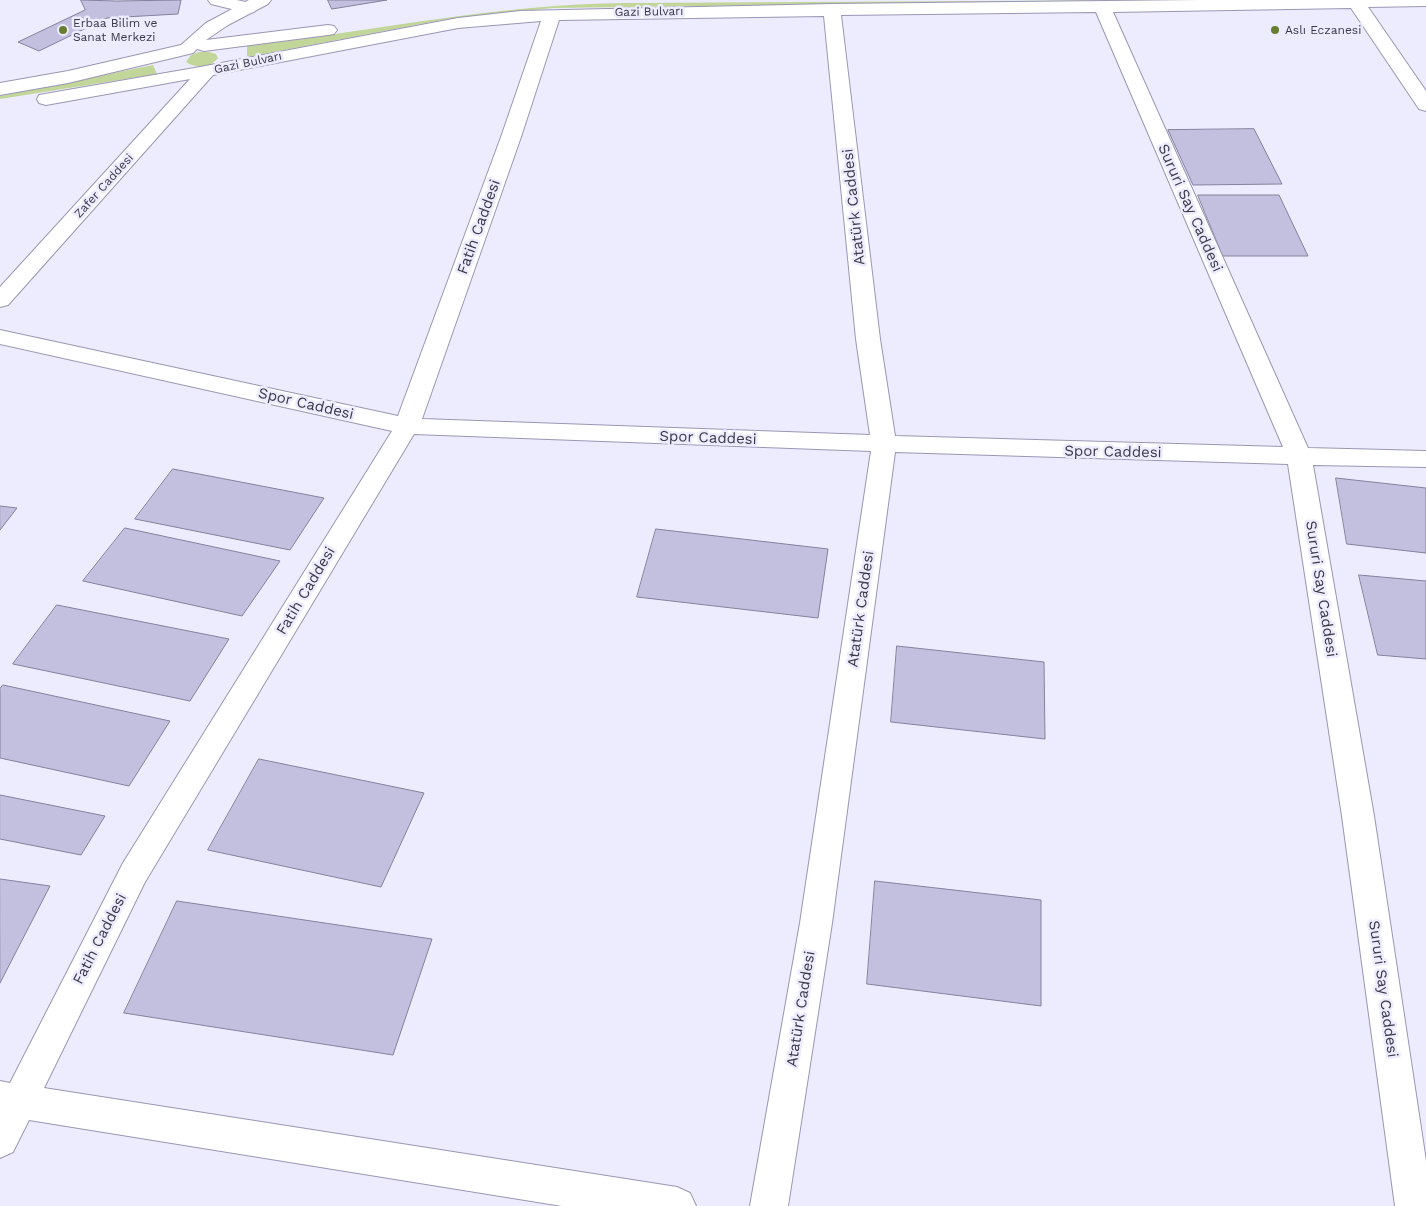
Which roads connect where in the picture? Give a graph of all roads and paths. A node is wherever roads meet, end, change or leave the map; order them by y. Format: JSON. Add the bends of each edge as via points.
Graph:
{"nodes":[{"id":1,"x":217,"y":0,"type":"edge"},
{"id":2,"x":1355,"y":1,"type":"edge"},
{"id":3,"x":1426,"y":1,"type":"edge"},
{"id":4,"x":255,"y":4,"type":"edge"},
{"id":5,"x":535,"y":4,"type":"edge"},
{"id":6,"x":1102,"y":7,"type":"junction"},
{"id":7,"x":832,"y":9,"type":"junction"},
{"id":8,"x":295,"y":34,"type":"junction"},
{"id":9,"x":196,"y":47,"type":"junction"},
{"id":10,"x":233,"y":49,"type":"junction"},
{"id":11,"x":202,"y":72,"type":"junction"},
{"id":12,"x":0,"y":89,"type":"edge"},
{"id":13,"x":1426,"y":105,"type":"edge"},
{"id":14,"x":0,"y":107,"type":"edge"},
{"id":15,"x":0,"y":300,"type":"edge"},
{"id":16,"x":0,"y":337,"type":"edge"},
{"id":17,"x":407,"y":426,"type":"junction"},
{"id":18,"x":884,"y":445,"type":"junction"},
{"id":19,"x":1299,"y":456,"type":"junction"},
{"id":20,"x":1426,"y":458,"type":"edge"},
{"id":21,"x":10,"y":1100,"type":"edge"},
{"id":22,"x":0,"y":1140,"type":"edge"},
{"id":23,"x":677,"y":1206,"type":"edge"},
{"id":24,"x":769,"y":1206,"type":"edge"},
{"id":25,"x":1414,"y":1206,"type":"edge"}],
"edges":[{"from":1,"to":4,"type":"street"},
{"from":2,"to":3,"type":"street","name":"Gazi Bulvarı"},
{"from":2,"to":6,"type":"street","name":"Gazi Bulvarı"},
{"from":2,"to":13,"type":"street"},
{"from":4,"to":8,"type":"street","via":[[271,26]]},
{"from":4,"to":9,"type":"street","via":[[209,28],[197,37]]},
{"from":4,"to":10,"type":"street"},
{"from":5,"to":7,"type":"street","name":"Gazi Bulvarı"},
{"from":5,"to":8,"type":"street","name":"Gazi Bulvarı"},
{"from":5,"to":11,"type":"street","name":"Gazi Bulvarı","via":[[520,16],[458,24]]},
{"from":5,"to":17,"type":"street","name":"Fatih Caddesi","via":[[511,137]]},
{"from":6,"to":7,"type":"street","name":"Gazi Bulvarı"},
{"from":6,"to":19,"type":"street","name":"Sururi Say Caddesi"},
{"from":7,"to":18,"type":"street","name":"Atatürk Caddesi","via":[[868,339]]},
{"from":8,"to":10,"type":"street","name":"Gazi Bulvarı"},
{"from":9,"to":10,"type":"street","name":"Gazi Bulvarı"},
{"from":9,"to":11,"type":"street","name":"Gazi Bulvarı","via":[[175,57],[173,62],[180,70]]},
{"from":9,"to":12,"type":"street","name":"Gazi Bulvarı"},
{"from":10,"to":11,"type":"street","name":"Gazi Bulvarı","via":[[224,65]]},
{"from":11,"to":14,"type":"street","name":"Gazi Bulvarı"},
{"from":11,"to":15,"type":"street","name":"Zafer Caddesi"},
{"from":16,"to":17,"type":"street","name":"Spor Caddesi"},
{"from":17,"to":18,"type":"street","name":"Spor Caddesi"},
{"from":17,"to":21,"type":"street","name":"Fatih Caddesi","via":[[134,873]]},
{"from":18,"to":19,"type":"street","name":"Spor Caddesi"},
{"from":18,"to":24,"type":"street","name":"Atatürk Caddesi","via":[[816,923]]},
{"from":19,"to":20,"type":"street","name":"Spor Caddesi"},
{"from":19,"to":25,"type":"street","name":"Sururi Say Caddesi","via":[[1358,816]]},
{"from":21,"to":22,"type":"street","name":"Fatih Caddesi"},
{"from":21,"to":23,"type":"street"}]}
